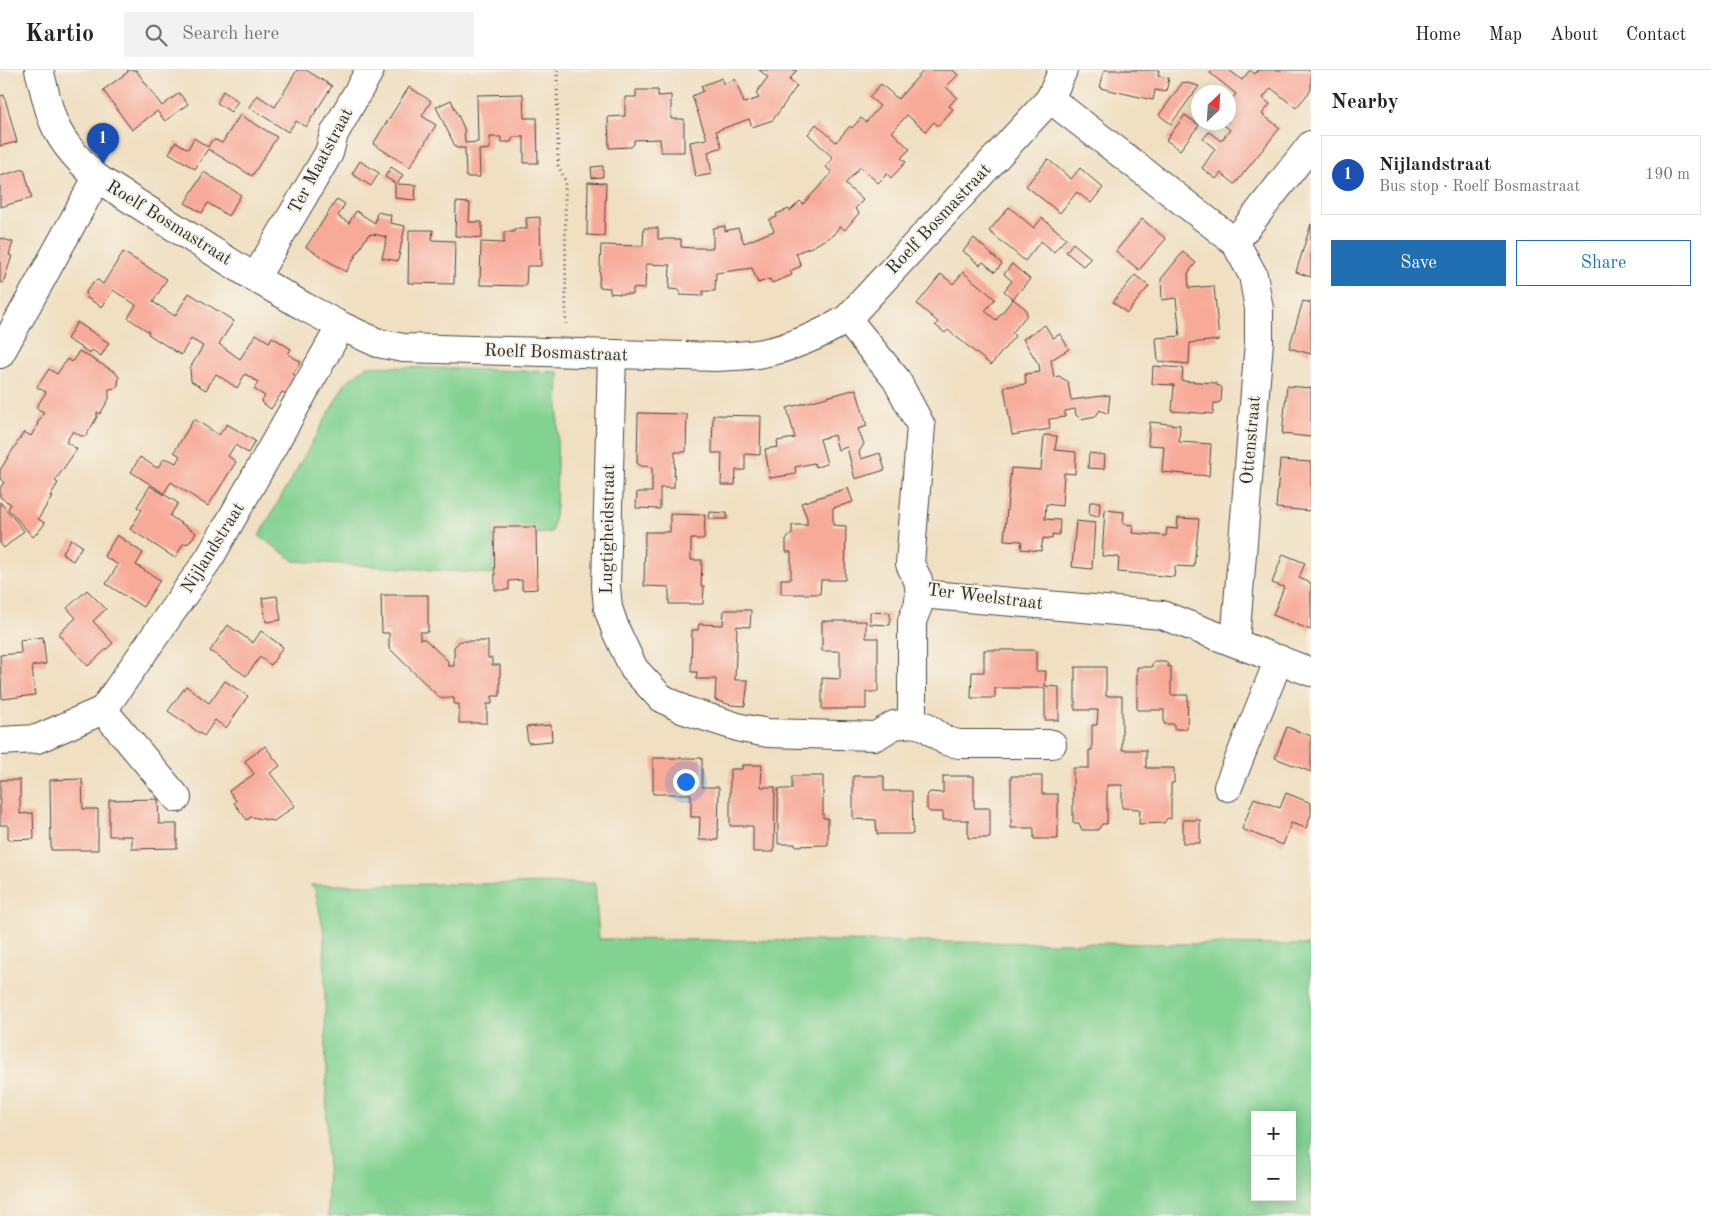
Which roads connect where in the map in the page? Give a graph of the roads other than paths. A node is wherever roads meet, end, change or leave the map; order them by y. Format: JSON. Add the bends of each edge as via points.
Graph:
{"nodes":[{"id":1,"x":39,"y":70,"type":"edge"},
{"id":2,"x":370,"y":70,"type":"edge"},
{"id":3,"x":1063,"y":70,"type":"edge"},
{"id":4,"x":1050,"y":99,"type":"junction"},
{"id":5,"x":1311,"y":145,"type":"edge"},
{"id":6,"x":98,"y":178,"type":"junction"},
{"id":7,"x":1235,"y":242,"type":"junction"},
{"id":8,"x":255,"y":278,"type":"junction"},
{"id":9,"x":846,"y":319,"type":"junction"},
{"id":10,"x":341,"y":326,"type":"junction"},
{"id":11,"x":2,"y":346,"type":"edge"},
{"id":12,"x":612,"y":354,"type":"junction"},
{"id":13,"x":920,"y":594,"type":"junction"},
{"id":14,"x":1235,"y":642,"type":"junction"},
{"id":15,"x":1280,"y":659,"type":"junction"},
{"id":16,"x":1311,"y":672,"type":"edge"},
{"id":17,"x":103,"y":710,"type":"junction"},
{"id":18,"x":912,"y":723,"type":"junction"},
{"id":19,"x":0,"y":741,"type":"edge"},
{"id":20,"x":1052,"y":744,"type":"dead end"},
{"id":21,"x":1228,"y":786,"type":"dead end"},
{"id":22,"x":177,"y":798,"type":"dead end"}],
"edges":[{"from":1,"to":6,"type":"street","name":"Roelf Bosmastraat","via":[[54,123],[78,158]]},
{"from":2,"to":8,"type":"street","name":"Ter Maatstraat","via":[[334,134],[329,154]]},
{"from":3,"to":4,"type":"street","name":"Roelf Bosmastraat"},
{"from":4,"to":7,"type":"street","name":"Ottenstraat"},
{"from":4,"to":9,"type":"street","name":"Roelf Bosmastraat"},
{"from":5,"to":7,"type":"street"},
{"from":6,"to":8,"type":"street","name":"Roelf Bosmastraat"},
{"from":6,"to":11,"type":"street"},
{"from":7,"to":14,"type":"street","name":"Ottenstraat","via":[[1252,275],[1259,309],[1259,342]]},
{"from":8,"to":10,"type":"street","name":"Roelf Bosmastraat"},
{"from":9,"to":12,"type":"street","name":"Roelf Bosmastraat","via":[[795,345],[762,354],[717,357]]},
{"from":9,"to":13,"type":"street","name":"Ter Weelstraat","via":[[896,380],[921,426],[910,564],[918,580]]},
{"from":10,"to":12,"type":"street","name":"Roelf Bosmastraat","via":[[378,343],[403,348]]},
{"from":10,"to":17,"type":"street","name":"Nijlandstraat","via":[[210,557]]},
{"from":12,"to":18,"type":"street","name":"Lugtigheidstraat","via":[[606,586],[608,608],[634,669],[660,697],[684,710],[741,728],[768,733],[876,736],[894,725]]},
{"from":13,"to":14,"type":"street","name":"Ter Weelstraat","via":[[1162,615]]},
{"from":13,"to":18,"type":"street","via":[[912,620]]},
{"from":14,"to":15,"type":"street","name":"Ter Weelstraat"},
{"from":15,"to":16,"type":"street","name":"Ter Weelstraat"},
{"from":15,"to":21,"type":"street"},
{"from":17,"to":19,"type":"street","via":[[37,739]]},
{"from":17,"to":22,"type":"street"},
{"from":18,"to":20,"type":"street","via":[[925,726],[946,741],[959,744]]}]}
